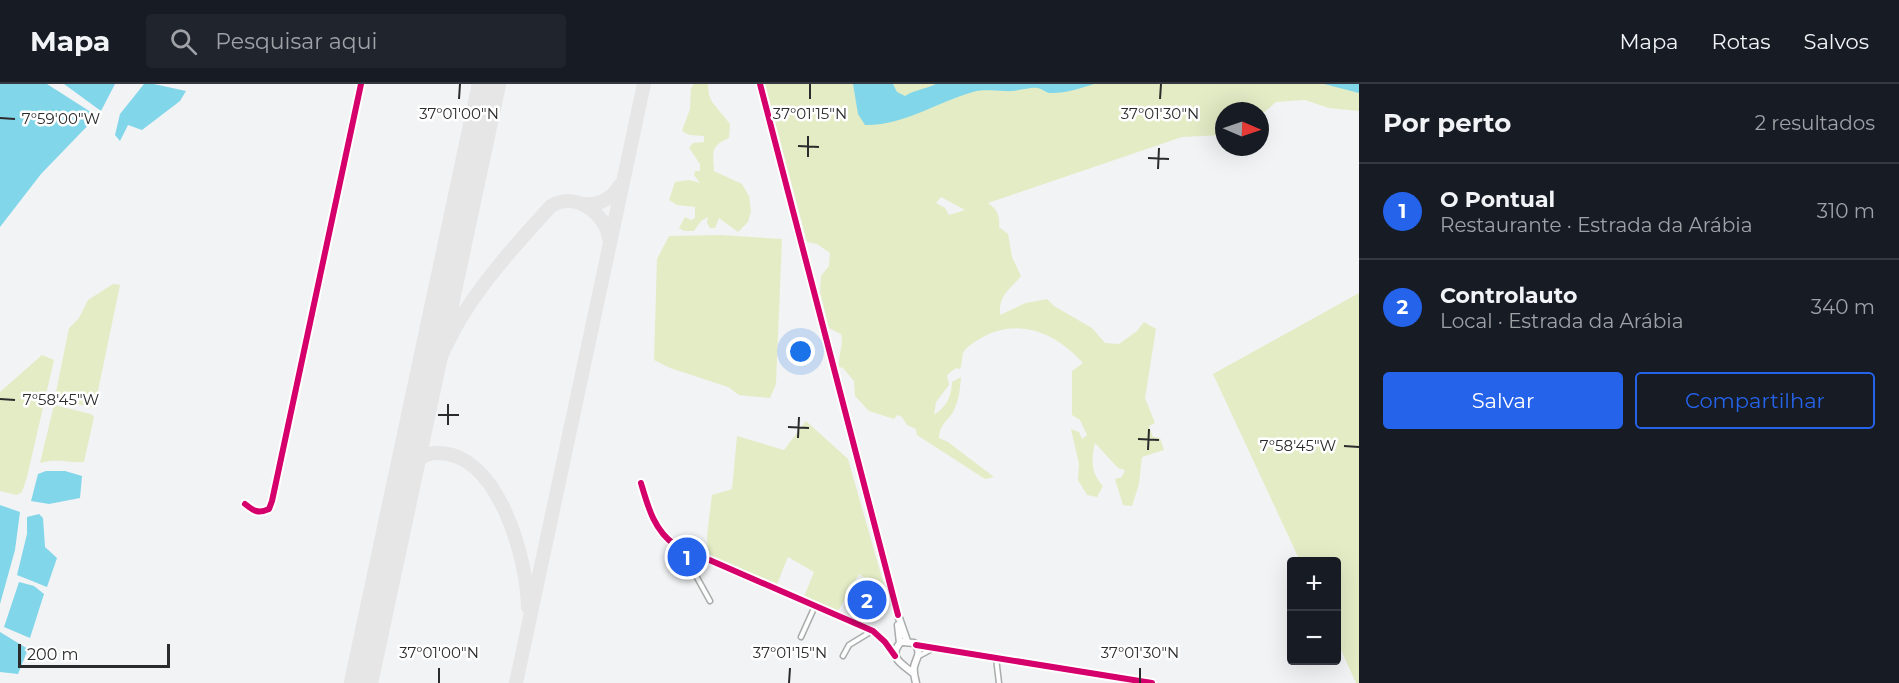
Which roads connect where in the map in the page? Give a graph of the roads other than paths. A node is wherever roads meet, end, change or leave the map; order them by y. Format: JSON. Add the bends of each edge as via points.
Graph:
{"nodes":[{"id":1,"x":361,"y":84,"type":"edge"},
{"id":2,"x":760,"y":84,"type":"edge"},
{"id":3,"x":640,"y":483,"type":"dead end"},
{"id":4,"x":245,"y":504,"type":"dead end"},
{"id":5,"x":692,"y":554,"type":"junction"},
{"id":6,"x":710,"y":601,"type":"dead end"},
{"id":7,"x":814,"y":606,"type":"junction"},
{"id":8,"x":873,"y":631,"type":"junction"},
{"id":9,"x":801,"y":637,"type":"dead end"},
{"id":10,"x":885,"y":642,"type":"junction"},
{"id":11,"x":902,"y":644,"type":"junction"},
{"id":12,"x":916,"y":645,"type":"junction"},
{"id":13,"x":933,"y":649,"type":"junction"},
{"id":14,"x":843,"y":656,"type":"dead end"},
{"id":15,"x":895,"y":656,"type":"junction"},
{"id":16,"x":918,"y":658,"type":"junction"},
{"id":17,"x":996,"y":658,"type":"junction"},
{"id":18,"x":904,"y":665,"type":"junction"},
{"id":19,"x":914,"y":674,"type":"junction"},
{"id":20,"x":916,"y":683,"type":"edge"},
{"id":21,"x":999,"y":683,"type":"edge"},
{"id":22,"x":1148,"y":683,"type":"edge"}],
"edges":[{"from":1,"to":4,"type":"street","via":[[272,501],[263,512],[255,512]]},
{"from":2,"to":11,"type":"street","via":[[898,615]]},
{"from":3,"to":5,"type":"street","via":[[656,524],[669,540]]},
{"from":5,"to":6,"type":"street","via":[[694,572]]},
{"from":5,"to":7,"type":"street"},
{"from":7,"to":8,"type":"street"},
{"from":7,"to":9,"type":"street"},
{"from":8,"to":10,"type":"street"},
{"from":8,"to":14,"type":"street","via":[[849,645]]},
{"from":10,"to":11,"type":"street"},
{"from":10,"to":15,"type":"street"},
{"from":11,"to":12,"type":"street"},
{"from":11,"to":15,"type":"street"},
{"from":12,"to":13,"type":"street"},
{"from":12,"to":16,"type":"street"},
{"from":13,"to":16,"type":"street"},
{"from":13,"to":17,"type":"street"},
{"from":15,"to":18,"type":"street"},
{"from":16,"to":18,"type":"street"},
{"from":16,"to":19,"type":"street"},
{"from":17,"to":21,"type":"street"},
{"from":17,"to":22,"type":"street"},
{"from":18,"to":19,"type":"street"},
{"from":19,"to":20,"type":"street"}]}
